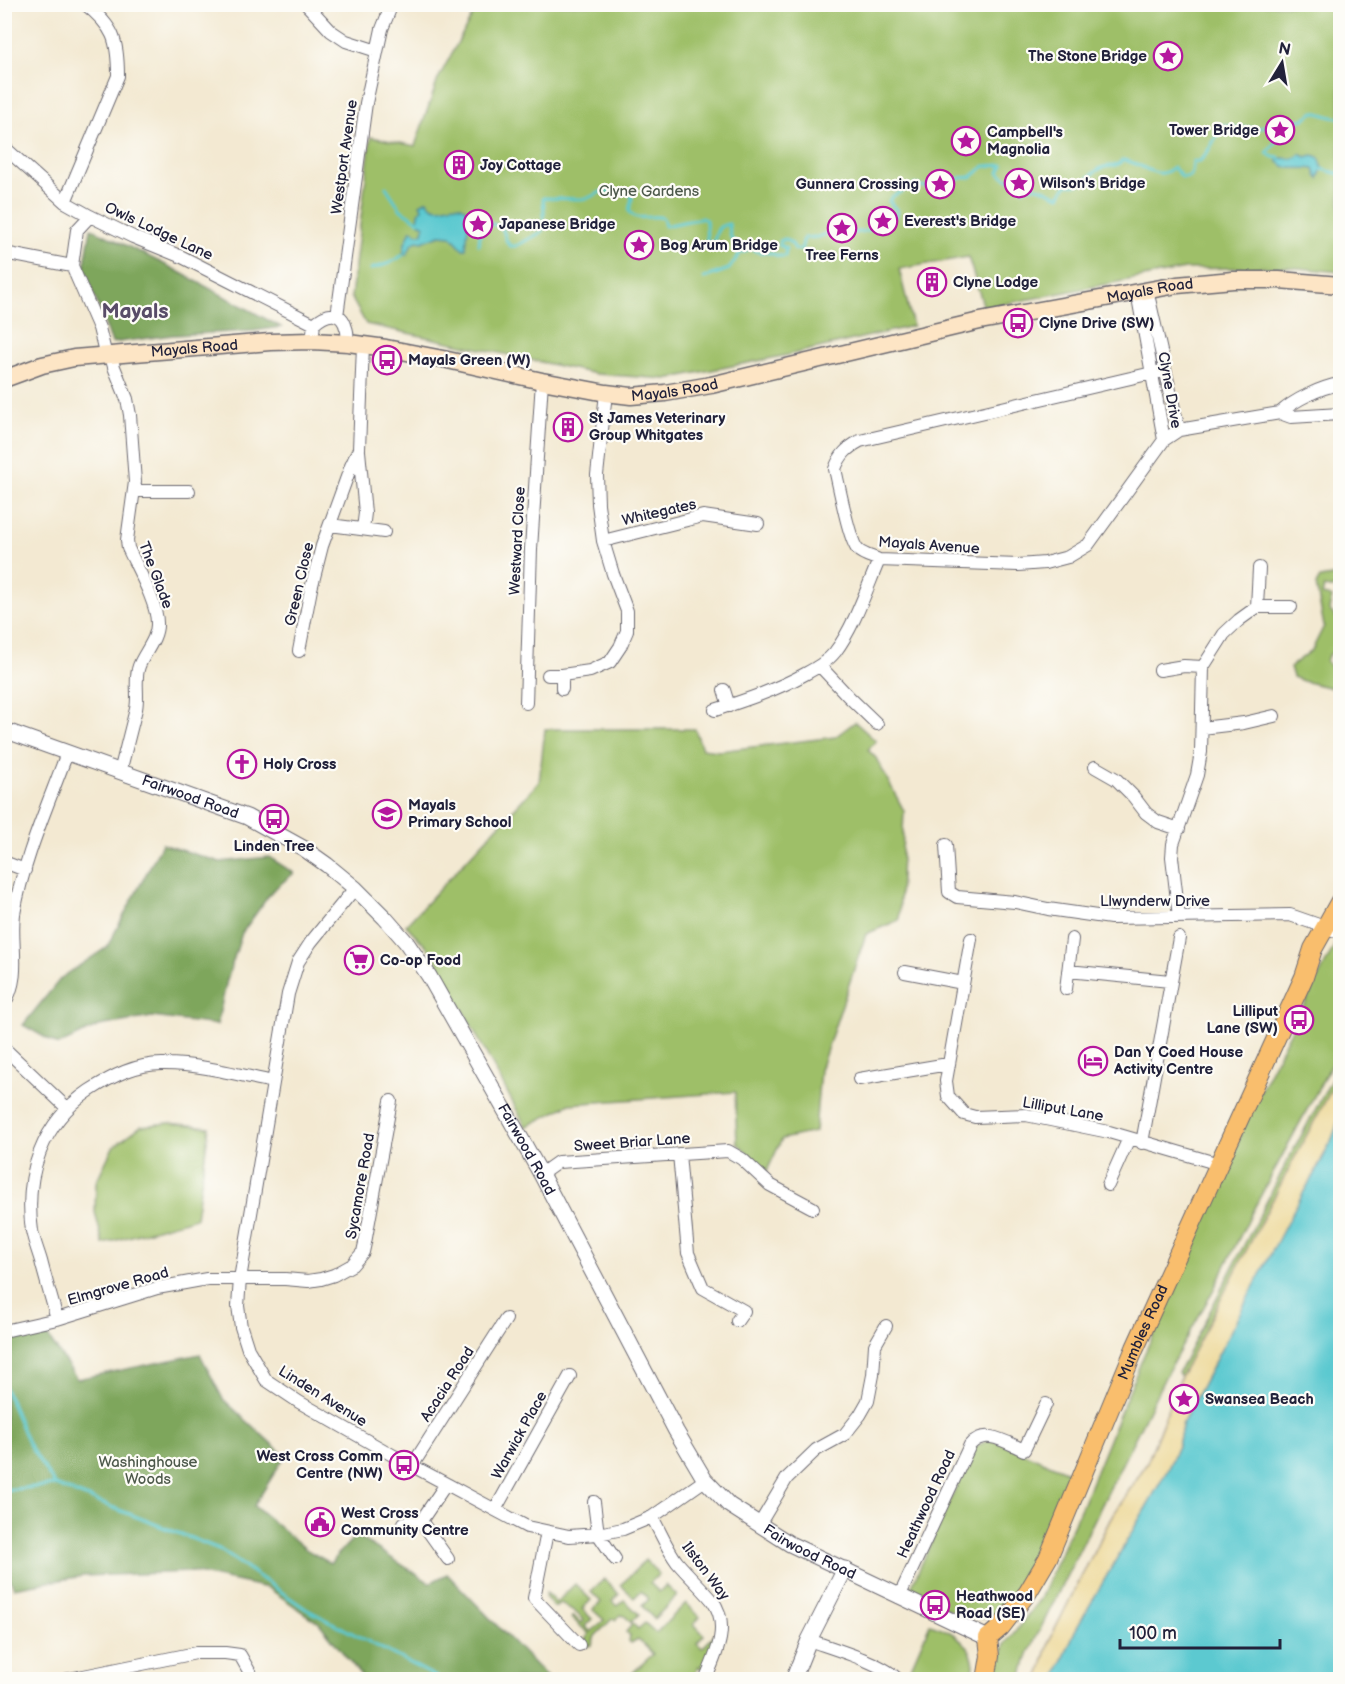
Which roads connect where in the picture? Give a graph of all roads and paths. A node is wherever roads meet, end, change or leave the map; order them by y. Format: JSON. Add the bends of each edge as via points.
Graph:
{"nodes":[{"id":1,"x":85,"y":4,"type":"edge"},
{"id":2,"x":306,"y":4,"type":"edge"},
{"id":3,"x":392,"y":4,"type":"edge"},
{"id":4,"x":377,"y":51,"type":"junction"},
{"id":5,"x":4,"y":147,"type":"edge"},
{"id":6,"x":65,"y":202,"type":"junction"},
{"id":7,"x":90,"y":216,"type":"junction"},
{"id":8,"x":4,"y":253,"type":"edge"},
{"id":9,"x":72,"y":266,"type":"junction"},
{"id":10,"x":1341,"y":285,"type":"edge"},
{"id":11,"x":1142,"y":291,"type":"junction"},
{"id":12,"x":337,"y":316,"type":"junction"},
{"id":13,"x":314,"y":324,"type":"junction"},
{"id":14,"x":312,"y":341,"type":"junction"},
{"id":15,"x":355,"y":344,"type":"junction"},
{"id":16,"x":109,"y":356,"type":"junction"},
{"id":17,"x":1165,"y":370,"type":"junction"},
{"id":18,"x":1152,"y":373,"type":"junction"},
{"id":19,"x":4,"y":379,"type":"edge"},
{"id":20,"x":542,"y":381,"type":"junction"},
{"id":21,"x":1341,"y":384,"type":"edge"},
{"id":22,"x":606,"y":393,"type":"junction"},
{"id":23,"x":1280,"y":413,"type":"junction"},
{"id":24,"x":1341,"y":414,"type":"edge"},
{"id":25,"x":1179,"y":430,"type":"junction"},
{"id":26,"x":1164,"y":440,"type":"junction"},
{"id":27,"x":359,"y":449,"type":"junction"},
{"id":28,"x":135,"y":491,"type":"junction"},
{"id":29,"x":189,"y":491,"type":"dead end"},
{"id":30,"x":758,"y":524,"type":"dead end"},
{"id":31,"x":330,"y":525,"type":"junction"},
{"id":32,"x":363,"y":529,"type":"junction"},
{"id":33,"x":384,"y":532,"type":"dead end"},
{"id":34,"x":603,"y":541,"type":"junction"},
{"id":35,"x":879,"y":560,"type":"junction"},
{"id":36,"x":1259,"y":568,"type":"dead end"},
{"id":37,"x":1257,"y":607,"type":"junction"},
{"id":38,"x":1290,"y":607,"type":"dead end"},
{"id":39,"x":299,"y":651,"type":"dead end"},
{"id":40,"x":820,"y":666,"type":"junction"},
{"id":41,"x":1203,"y":667,"type":"junction"},
{"id":42,"x":1160,"y":670,"type":"dead end"},
{"id":43,"x":548,"y":675,"type":"dead end"},
{"id":44,"x":562,"y":675,"type":"junction"},
{"id":45,"x":562,"y":689,"type":"dead end"},
{"id":46,"x":724,"y":690,"type":"dead end"},
{"id":47,"x":526,"y":703,"type":"dead end"},
{"id":48,"x":729,"y":706,"type":"junction"},
{"id":49,"x":714,"y":710,"type":"dead end"},
{"id":50,"x":1274,"y":716,"type":"dead end"},
{"id":51,"x":877,"y":724,"type":"dead end"},
{"id":52,"x":1202,"y":728,"type":"junction"},
{"id":53,"x":4,"y":730,"type":"edge"},
{"id":54,"x":67,"y":753,"type":"junction"},
{"id":55,"x":1095,"y":767,"type":"dead end"},
{"id":56,"x":120,"y":772,"type":"junction"},
{"id":57,"x":1179,"y":829,"type":"junction"},
{"id":58,"x":946,"y":845,"type":"dead end"},
{"id":59,"x":4,"y":862,"type":"edge"},
{"id":60,"x":25,"y":870,"type":"junction"},
{"id":61,"x":355,"y":888,"type":"junction"},
{"id":62,"x":1341,"y":901,"type":"edge"},
{"id":63,"x":1179,"y":917,"type":"junction"},
{"id":64,"x":1334,"y":926,"type":"edge"},
{"id":65,"x":1179,"y":938,"type":"dead end"},
{"id":66,"x":970,"y":939,"type":"dead end"},
{"id":67,"x":1072,"y":939,"type":"dead end"},
{"id":68,"x":1068,"y":971,"type":"junction"},
{"id":69,"x":905,"y":972,"type":"dead end"},
{"id":70,"x":1170,"y":981,"type":"junction"},
{"id":71,"x":963,"y":983,"type":"junction"},
{"id":72,"x":1066,"y":989,"type":"dead end"},
{"id":73,"x":4,"y":1004,"type":"edge"},
{"id":74,"x":4,"y":1048,"type":"edge"},
{"id":75,"x":948,"y":1064,"type":"junction"},
{"id":76,"x":859,"y":1079,"type":"dead end"},
{"id":77,"x":273,"y":1082,"type":"junction"},
{"id":78,"x":391,"y":1101,"type":"dead end"},
{"id":79,"x":67,"y":1108,"type":"junction"},
{"id":80,"x":1129,"y":1138,"type":"junction"},
{"id":81,"x":1142,"y":1143,"type":"junction"},
{"id":82,"x":679,"y":1154,"type":"junction"},
{"id":83,"x":1219,"y":1164,"type":"junction"},
{"id":84,"x":541,"y":1174,"type":"junction"},
{"id":85,"x":1108,"y":1185,"type":"dead end"},
{"id":86,"x":813,"y":1208,"type":"dead end"},
{"id":87,"x":240,"y":1279,"type":"junction"},
{"id":88,"x":57,"y":1319,"type":"junction"},
{"id":89,"x":506,"y":1319,"type":"dead end"},
{"id":90,"x":736,"y":1321,"type":"dead end"},
{"id":91,"x":886,"y":1326,"type":"dead end"},
{"id":92,"x":4,"y":1331,"type":"edge"},
{"id":93,"x":570,"y":1376,"type":"dead end"},
{"id":94,"x":1046,"y":1404,"type":"dead end"},
{"id":95,"x":412,"y":1466,"type":"junction"},
{"id":96,"x":705,"y":1480,"type":"junction"},
{"id":97,"x":446,"y":1484,"type":"junction"},
{"id":98,"x":594,"y":1502,"type":"dead end"},
{"id":99,"x":495,"y":1510,"type":"junction"},
{"id":100,"x":652,"y":1517,"type":"junction"},
{"id":101,"x":421,"y":1521,"type":"junction"},
{"id":102,"x":404,"y":1523,"type":"dead end"},
{"id":103,"x":759,"y":1525,"type":"junction"},
{"id":104,"x":547,"y":1532,"type":"junction"},
{"id":105,"x":598,"y":1534,"type":"junction"},
{"id":106,"x":448,"y":1559,"type":"dead end"},
{"id":107,"x":615,"y":1559,"type":"dead end"},
{"id":108,"x":845,"y":1569,"type":"junction"},
{"id":109,"x":898,"y":1597,"type":"junction"},
{"id":110,"x":988,"y":1638,"type":"junction"},
{"id":111,"x":810,"y":1641,"type":"junction"},
{"id":112,"x":579,"y":1645,"type":"dead end"},
{"id":113,"x":64,"y":1680,"type":"edge"},
{"id":114,"x":254,"y":1680,"type":"edge"},
{"id":115,"x":705,"y":1680,"type":"edge"},
{"id":116,"x":793,"y":1680,"type":"edge"},
{"id":117,"x":898,"y":1680,"type":"edge"},
{"id":118,"x":986,"y":1680,"type":"edge"}],
"edges":[{"from":1,"to":6,"type":"street","via":[[112,33],[118,54],[118,76]]},
{"from":2,"to":4,"type":"street","via":[[346,41]]},
{"from":3,"to":4,"type":"street","name":"Westport Avenue"},
{"from":4,"to":12,"type":"street","name":"Westport Avenue","via":[[366,103]]},
{"from":5,"to":6,"type":"street","name":"Owls Lodge Lane"},
{"from":6,"to":7,"type":"street","name":"Owls Lodge Lane"},
{"from":7,"to":9,"type":"street","via":[[77,230]]},
{"from":7,"to":13,"type":"street","name":"Owls Lodge Lane","via":[[182,257]]},
{"from":8,"to":9,"type":"street"},
{"from":9,"to":16,"type":"street","name":"The Glade"},
{"from":10,"to":11,"type":"main road","name":"Mayals Road","via":[[1233,280]]},
{"from":11,"to":17,"type":"street","name":"Clyne Drive"},
{"from":11,"to":18,"type":"street","name":"Clyne Drive"},
{"from":11,"to":22,"type":"main road","name":"Mayals Road","via":[[980,321],[711,385],[631,396]]},
{"from":12,"to":13,"type":"street","via":[[323,316]]},
{"from":12,"to":15,"type":"street"},
{"from":13,"to":14,"type":"street"},
{"from":14,"to":15,"type":"main road","name":"Mayals Road"},
{"from":14,"to":16,"type":"main road","name":"Mayals Road"},
{"from":15,"to":20,"type":"main road","name":"Mayals Road"},
{"from":15,"to":27,"type":"street","name":"Green Close"},
{"from":16,"to":19,"type":"main road","name":"Mayals Road","via":[[42,365]]},
{"from":16,"to":28,"type":"street","name":"The Glade","via":[[130,415]]},
{"from":17,"to":18,"type":"street","name":"Mayals Avenue"},
{"from":17,"to":25,"type":"street","name":"Clyne Drive"},
{"from":18,"to":26,"type":"street","name":"Clyne Drive"},
{"from":18,"to":35,"type":"street","name":"Mayals Avenue","via":[[860,441],[847,448],[835,469],[853,541],[857,550]]},
{"from":20,"to":22,"type":"main road","name":"Mayals Road"},
{"from":20,"to":47,"type":"street","name":"Westward Close"},
{"from":21,"to":23,"type":"street","via":[[1289,405]]},
{"from":22,"to":34,"type":"street","name":"Whitegates","via":[[597,475]]},
{"from":23,"to":24,"type":"street","via":[[1291,417]]},
{"from":23,"to":25,"type":"street"},
{"from":25,"to":26,"type":"street","name":"Clyne Drive"},
{"from":26,"to":35,"type":"street","name":"Mayals Avenue","via":[[1088,545],[1068,557],[1018,565]]},
{"from":27,"to":31,"type":"street","name":"Green Close"},
{"from":27,"to":32,"type":"street","name":"Green Close"},
{"from":28,"to":29,"type":"street"},
{"from":28,"to":56,"type":"street","name":"The Glade","via":[[128,548],[158,621],[138,668],[138,700]]},
{"from":30,"to":34,"type":"street","name":"Whitegates","via":[[703,516]]},
{"from":31,"to":32,"type":"street"},
{"from":31,"to":39,"type":"street","name":"Green Close","via":[[311,589]]},
{"from":32,"to":33,"type":"street"},
{"from":34,"to":44,"type":"street","name":"Whitegates","via":[[627,611],[627,631],[610,662],[590,671]]},
{"from":35,"to":40,"type":"street","via":[[846,634]]},
{"from":36,"to":37,"type":"street"},
{"from":37,"to":38,"type":"street"},
{"from":37,"to":41,"type":"street","via":[[1224,634]]},
{"from":40,"to":48,"type":"street","via":[[785,685]]},
{"from":40,"to":51,"type":"street"},
{"from":41,"to":42,"type":"street"},
{"from":41,"to":52,"type":"street"},
{"from":43,"to":44,"type":"street","name":"Whitegates"},
{"from":44,"to":45,"type":"street"},
{"from":46,"to":48,"type":"street"},
{"from":48,"to":49,"type":"street"},
{"from":50,"to":52,"type":"street"},
{"from":52,"to":57,"type":"street","via":[[1197,775]]},
{"from":53,"to":54,"type":"street","name":"Fairwood Road"},
{"from":54,"to":56,"type":"street","name":"Fairwood Road"},
{"from":54,"to":60,"type":"street"},
{"from":55,"to":57,"type":"street","via":[[1116,779],[1158,822]]},
{"from":56,"to":61,"type":"street","name":"Fairwood Road","via":[[247,817],[303,848]]},
{"from":57,"to":63,"type":"street","via":[[1173,856]]},
{"from":58,"to":63,"type":"street","name":"Llwynderw Drive","via":[[949,892],[957,897],[1111,918]]},
{"from":59,"to":60,"type":"street"},
{"from":60,"to":73,"type":"street","via":[[14,916],[15,966],[9,998]]},
{"from":61,"to":77,"type":"street","name":"Linden Avenue","via":[[298,962],[288,994]]},
{"from":61,"to":84,"type":"street","name":"Fairwood Road","via":[[385,918],[429,976]]},
{"from":62,"to":64,"type":"main road","name":"Mumbles Road"},
{"from":63,"to":64,"type":"street","name":"Llwynderw Drive","via":[[1290,915]]},
{"from":64,"to":83,"type":"main road","name":"Mumbles Road","via":[[1313,949]]},
{"from":65,"to":70,"type":"street"},
{"from":66,"to":71,"type":"street","name":"Lilliput Lane"},
{"from":67,"to":68,"type":"street"},
{"from":68,"to":70,"type":"street"},
{"from":68,"to":72,"type":"street"},
{"from":69,"to":71,"type":"street"},
{"from":70,"to":81,"type":"street"},
{"from":71,"to":75,"type":"street","name":"Lilliput Lane"},
{"from":74,"to":79,"type":"street"},
{"from":75,"to":76,"type":"street"},
{"from":75,"to":80,"type":"street","name":"Lilliput Lane","via":[[948,1096],[964,1114],[1026,1115]]},
{"from":77,"to":79,"type":"street","via":[[186,1065],[144,1065],[111,1077]]},
{"from":77,"to":87,"type":"street","name":"Linden Avenue"},
{"from":78,"to":87,"type":"street","name":"Sycamore Road","via":[[365,1244],[358,1259],[321,1279]]},
{"from":79,"to":88,"type":"street","via":[[43,1141],[30,1192],[32,1233]]},
{"from":80,"to":81,"type":"street","name":"Lilliput Lane"},
{"from":80,"to":85,"type":"street"},
{"from":81,"to":83,"type":"street","name":"Lilliput Lane"},
{"from":82,"to":84,"type":"street","name":"Sweet Briar Lane","via":[[558,1162]]},
{"from":82,"to":86,"type":"street","name":"Sweet Briar Lane","via":[[728,1151],[742,1158],[770,1185]]},
{"from":82,"to":90,"type":"street","via":[[688,1253],[703,1288],[744,1311]]},
{"from":83,"to":110,"type":"main road","name":"Mumbles Road","via":[[1135,1348],[1048,1558],[1028,1592]]},
{"from":84,"to":96,"type":"street","name":"Fairwood Road"},
{"from":87,"to":88,"type":"street","name":"Elmgrove Road","via":[[207,1279],[157,1288]]},
{"from":87,"to":95,"type":"street","name":"Linden Avenue","via":[[241,1327],[248,1349],[266,1380]]},
{"from":88,"to":92,"type":"street","name":"Elmgrove Road"},
{"from":89,"to":95,"type":"street","name":"Acacia Road"},
{"from":91,"to":103,"type":"street","via":[[876,1345],[868,1401],[860,1415],[845,1434],[816,1450],[787,1478]]},
{"from":93,"to":99,"type":"street","name":"Warwick Place"},
{"from":94,"to":109,"type":"street","name":"Heathwood Road","via":[[1028,1452],[987,1436],[970,1445]]},
{"from":95,"to":97,"type":"street","name":"Linden Avenue"},
{"from":96,"to":100,"type":"street","name":"Linden Avenue"},
{"from":96,"to":103,"type":"street","name":"Fairwood Road","via":[[729,1505]]},
{"from":97,"to":99,"type":"street","name":"Linden Avenue"},
{"from":97,"to":101,"type":"street"},
{"from":98,"to":105,"type":"street"},
{"from":99,"to":104,"type":"street","name":"Linden Avenue","via":[[527,1527]]},
{"from":100,"to":105,"type":"street","name":"Linden Avenue"},
{"from":100,"to":115,"type":"street","name":"Ilston Way","via":[[675,1560],[713,1602],[720,1616],[722,1630]]},
{"from":101,"to":102,"type":"street"},
{"from":101,"to":106,"type":"street"},
{"from":103,"to":108,"type":"street","name":"Fairwood Road"},
{"from":104,"to":105,"type":"street","name":"Linden Avenue","via":[[570,1536]]},
{"from":104,"to":112,"type":"street","via":[[534,1598]]},
{"from":105,"to":107,"type":"street"},
{"from":108,"to":109,"type":"street","name":"Fairwood Road"},
{"from":108,"to":111,"type":"street"},
{"from":109,"to":110,"type":"street","name":"Fairwood Road"},
{"from":110,"to":118,"type":"main road"},
{"from":111,"to":116,"type":"street"},
{"from":111,"to":117,"type":"street","via":[[865,1660]]},
{"from":113,"to":114,"type":"street","via":[[196,1653],[240,1655]]}]}
